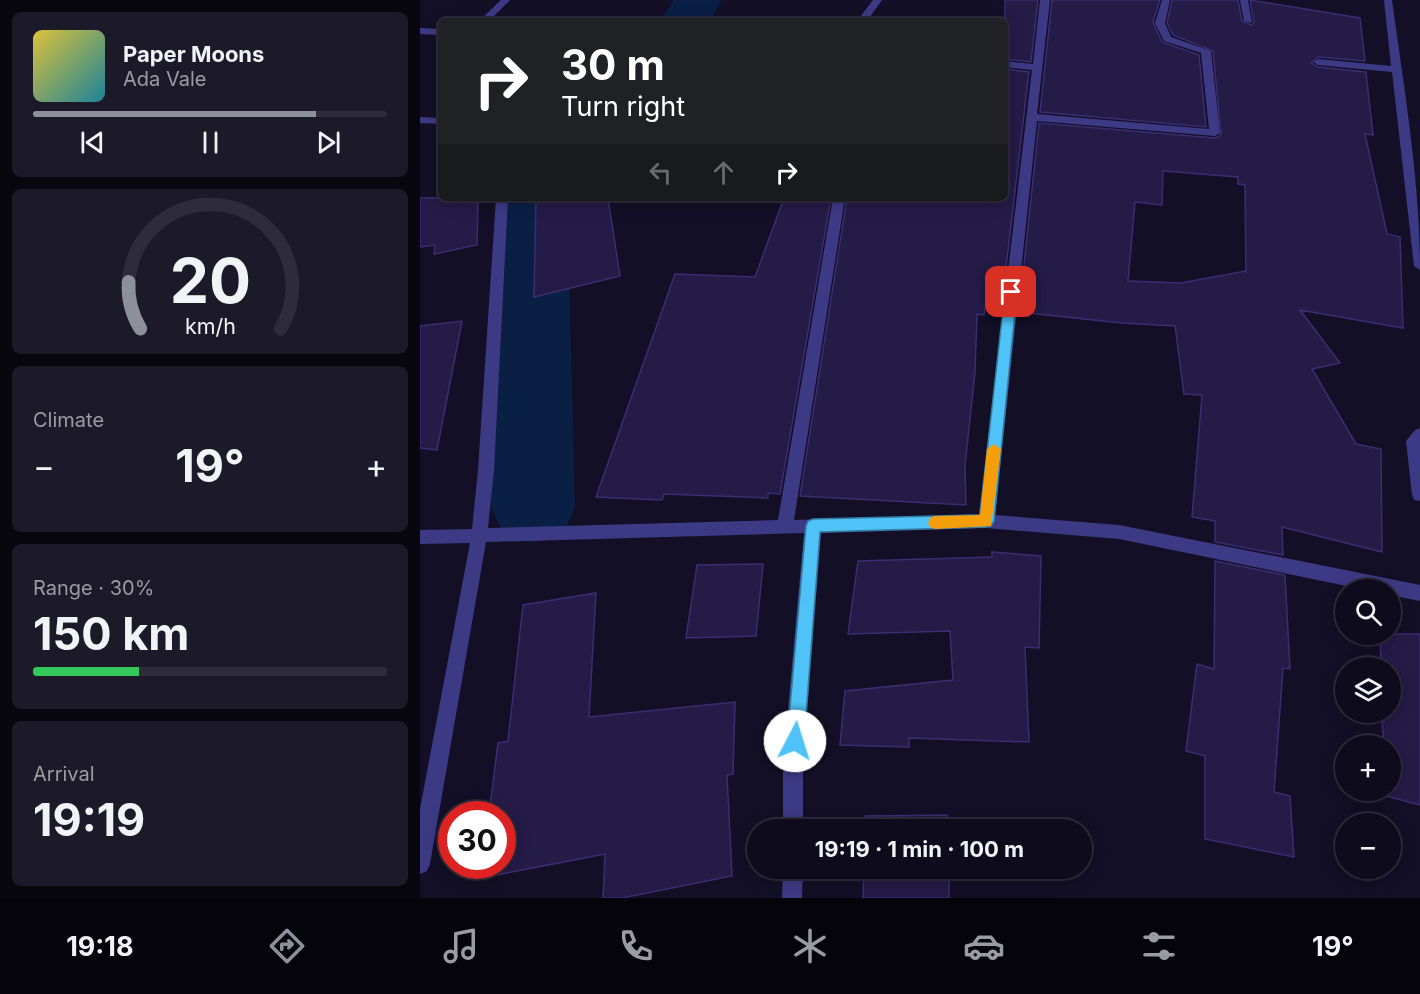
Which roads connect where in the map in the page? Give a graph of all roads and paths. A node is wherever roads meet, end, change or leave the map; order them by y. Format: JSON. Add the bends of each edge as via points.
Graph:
{"nodes":[{"id":1,"x":506,"y":0,"type":"edge"},
{"id":2,"x":878,"y":0,"type":"edge"},
{"id":3,"x":1045,"y":0,"type":"edge"},
{"id":4,"x":1166,"y":0,"type":"edge"},
{"id":5,"x":1244,"y":0,"type":"edge"},
{"id":6,"x":1388,"y":0,"type":"edge"},
{"id":7,"x":487,"y":18,"type":"edge"},
{"id":8,"x":864,"y":18,"type":"edge"},
{"id":9,"x":1248,"y":21,"type":"dead end"},
{"id":10,"x":420,"y":31,"type":"edge"},
{"id":11,"x":438,"y":32,"type":"edge"},
{"id":12,"x":1318,"y":62,"type":"dead end"},
{"id":13,"x":1008,"y":64,"type":"edge"},
{"id":14,"x":1037,"y":67,"type":"junction"},
{"id":15,"x":1398,"y":70,"type":"junction"},
{"id":16,"x":1030,"y":117,"type":"junction"},
{"id":17,"x":420,"y":120,"type":"edge"},
{"id":18,"x":438,"y":121,"type":"edge"},
{"id":19,"x":502,"y":201,"type":"edge"},
{"id":20,"x":839,"y":201,"type":"edge"},
{"id":21,"x":1420,"y":266,"type":"edge"},
{"id":22,"x":1420,"y":434,"type":"edge"},
{"id":23,"x":1420,"y":495,"type":"edge"},
{"id":24,"x":986,"y":521,"type":"junction"},
{"id":25,"x":785,"y":526,"type":"junction"},
{"id":26,"x":813,"y":526,"type":"junction"},
{"id":27,"x":479,"y":535,"type":"junction"},
{"id":28,"x":420,"y":537,"type":"edge"},
{"id":29,"x":1420,"y":593,"type":"edge"},
{"id":30,"x":793,"y":819,"type":"edge"},
{"id":31,"x":420,"y":864,"type":"edge"},
{"id":32,"x":793,"y":879,"type":"edge"},
{"id":33,"x":792,"y":898,"type":"edge"}],
"edges":[{"from":1,"to":7,"type":"street"},
{"from":2,"to":8,"type":"street"},
{"from":3,"to":14,"type":"street"},
{"from":4,"to":16,"type":"street","via":[[1160,23],[1167,39],[1206,51],[1215,133]]},
{"from":5,"to":9,"type":"street"},
{"from":6,"to":15,"type":"street"},
{"from":10,"to":11,"type":"street"},
{"from":12,"to":15,"type":"street"},
{"from":13,"to":14,"type":"street"},
{"from":14,"to":16,"type":"street"},
{"from":15,"to":21,"type":"street"},
{"from":16,"to":24,"type":"street"},
{"from":17,"to":18,"type":"street"},
{"from":19,"to":27,"type":"street"},
{"from":20,"to":25,"type":"street"},
{"from":22,"to":23,"type":"street","via":[[1413,441]]},
{"from":24,"to":26,"type":"street"},
{"from":24,"to":29,"type":"street","via":[[1119,532]]},
{"from":25,"to":26,"type":"street"},
{"from":25,"to":27,"type":"street"},
{"from":26,"to":30,"type":"street","via":[[793,765]]},
{"from":27,"to":28,"type":"street"},
{"from":27,"to":31,"type":"street"},
{"from":32,"to":33,"type":"street"}]}
